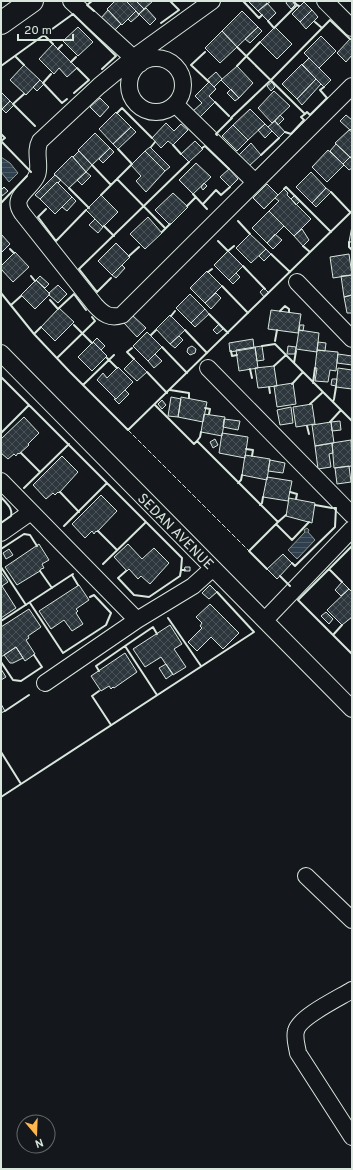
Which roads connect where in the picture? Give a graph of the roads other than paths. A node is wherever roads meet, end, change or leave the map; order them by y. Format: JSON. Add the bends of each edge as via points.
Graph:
{"nodes":[{"id":1,"x":71,"y":1,"type":"edge"},
{"id":2,"x":212,"y":1,"type":"edge"},
{"id":3,"x":325,"y":1,"type":"edge"},
{"id":4,"x":25,"y":3,"type":"edge"},
{"id":5,"x":1,"y":23,"type":"edge"},
{"id":6,"x":352,"y":28,"type":"edge"},
{"id":7,"x":136,"y":61,"type":"junction"},
{"id":8,"x":352,"y":86,"type":"edge"},
{"id":9,"x":175,"y":104,"type":"junction"},
{"id":10,"x":255,"y":182,"type":"junction"},
{"id":11,"x":297,"y":282,"type":"dead end"},
{"id":12,"x":352,"y":339,"type":"edge"},
{"id":13,"x":1,"y":353,"type":"edge"},
{"id":14,"x":208,"y":368,"type":"dead end"},
{"id":15,"x":1,"y":481,"type":"edge"},
{"id":16,"x":32,"y":512,"type":"junction"},
{"id":17,"x":352,"y":515,"type":"edge"},
{"id":18,"x":352,"y":529,"type":"edge"},
{"id":19,"x":1,"y":533,"type":"edge"},
{"id":20,"x":213,"y":568,"type":"junction"},
{"id":21,"x":137,"y":620,"type":"junction"},
{"id":22,"x":265,"y":620,"type":"junction"},
{"id":23,"x":45,"y":683,"type":"dead end"},
{"id":24,"x":352,"y":708,"type":"edge"},
{"id":25,"x":306,"y":876,"type":"dead end"},
{"id":26,"x":352,"y":920,"type":"edge"},
{"id":27,"x":352,"y":990,"type":"edge"},
{"id":28,"x":352,"y":1137,"type":"edge"}],
"edges":[{"from":1,"to":7,"type":"street"},
{"from":2,"to":7,"type":"street"},
{"from":3,"to":6,"type":"street"},
{"from":4,"to":5,"type":"street"},
{"from":7,"to":9,"type":"street","via":[[156,58],[173,64],[182,79],[180,97]]},
{"from":7,"to":9,"type":"street","via":[[129,87],[136,103],[150,112],[159,112]]},
{"from":7,"to":10,"type":"street","via":[[99,86],[40,141],[37,148],[37,173],[20,197],[18,206],[100,311],[111,317],[122,315]]},
{"from":8,"to":10,"type":"street"},
{"from":9,"to":10,"type":"street"},
{"from":11,"to":12,"type":"street"},
{"from":13,"to":20,"type":"street","name":"SEDAN AVENUE"},
{"from":14,"to":17,"type":"street"},
{"from":15,"to":16,"type":"street"},
{"from":16,"to":19,"type":"street"},
{"from":16,"to":21,"type":"street"},
{"from":18,"to":22,"type":"street"},
{"from":20,"to":21,"type":"street","via":[[193,586]]},
{"from":20,"to":22,"type":"street","name":"SEDAN AVENUE"},
{"from":21,"to":23,"type":"street"},
{"from":22,"to":24,"type":"street","name":"SEDAN AVENUE"},
{"from":25,"to":26,"type":"street"},
{"from":27,"to":28,"type":"street","via":[[299,1024],[295,1040],[298,1053]]}]}
